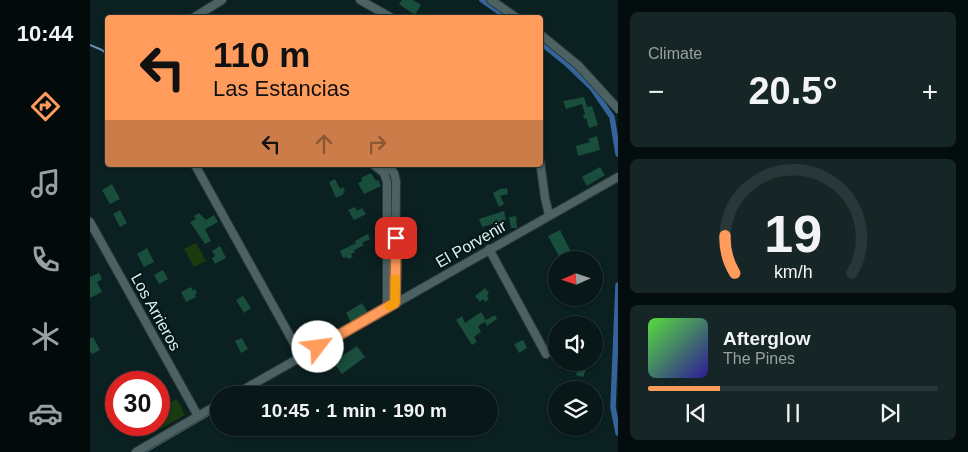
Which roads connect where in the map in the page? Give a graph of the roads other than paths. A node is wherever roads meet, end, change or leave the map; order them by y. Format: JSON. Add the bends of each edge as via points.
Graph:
{"nodes":[{"id":1,"x":222,"y":0,"type":"edge"},
{"id":2,"x":360,"y":0,"type":"edge"},
{"id":3,"x":492,"y":0,"type":"edge"},
{"id":4,"x":198,"y":15,"type":"edge"},
{"id":5,"x":387,"y":15,"type":"edge"},
{"id":6,"x":513,"y":15,"type":"edge"},
{"id":7,"x":543,"y":36,"type":"edge"},
{"id":8,"x":618,"y":109,"type":"edge"},
{"id":9,"x":196,"y":167,"type":"edge"},
{"id":10,"x":376,"y":167,"type":"edge"},
{"id":11,"x":389,"y":167,"type":"edge"},
{"id":12,"x":541,"y":167,"type":"edge"},
{"id":13,"x":617,"y":177,"type":"edge"},
{"id":14,"x":549,"y":215,"type":"junction"},
{"id":15,"x":90,"y":222,"type":"edge"},
{"id":16,"x":489,"y":250,"type":"junction"},
{"id":17,"x":395,"y":303,"type":"junction"},
{"id":18,"x":387,"y":307,"type":"junction"},
{"id":19,"x":546,"y":354,"type":"dead end"},
{"id":20,"x":301,"y":356,"type":"junction"},
{"id":21,"x":249,"y":386,"type":"edge"},
{"id":22,"x":210,"y":409,"type":"edge"},
{"id":23,"x":198,"y":416,"type":"junction"},
{"id":24,"x":136,"y":452,"type":"edge"}],
"edges":[{"from":1,"to":4,"type":"street"},
{"from":2,"to":5,"type":"street"},
{"from":3,"to":6,"type":"street"},
{"from":7,"to":8,"type":"street","via":[[578,65]]},
{"from":9,"to":20,"type":"street"},
{"from":10,"to":18,"type":"street","via":[[384,173],[387,182]]},
{"from":11,"to":17,"type":"street","via":[[396,180]]},
{"from":12,"to":14,"type":"street"},
{"from":13,"to":14,"type":"street","name":"El Porvenir"},
{"from":14,"to":16,"type":"street","name":"El Porvenir"},
{"from":15,"to":23,"type":"street","name":"Los Arrieros"},
{"from":16,"to":17,"type":"street","name":"El Porvenir"},
{"from":16,"to":19,"type":"street"},
{"from":17,"to":18,"type":"street","name":"El Porvenir"},
{"from":18,"to":20,"type":"street","name":"El Porvenir"},
{"from":20,"to":21,"type":"street","name":"El Porvenir"},
{"from":22,"to":23,"type":"street"},
{"from":23,"to":24,"type":"street"}]}
